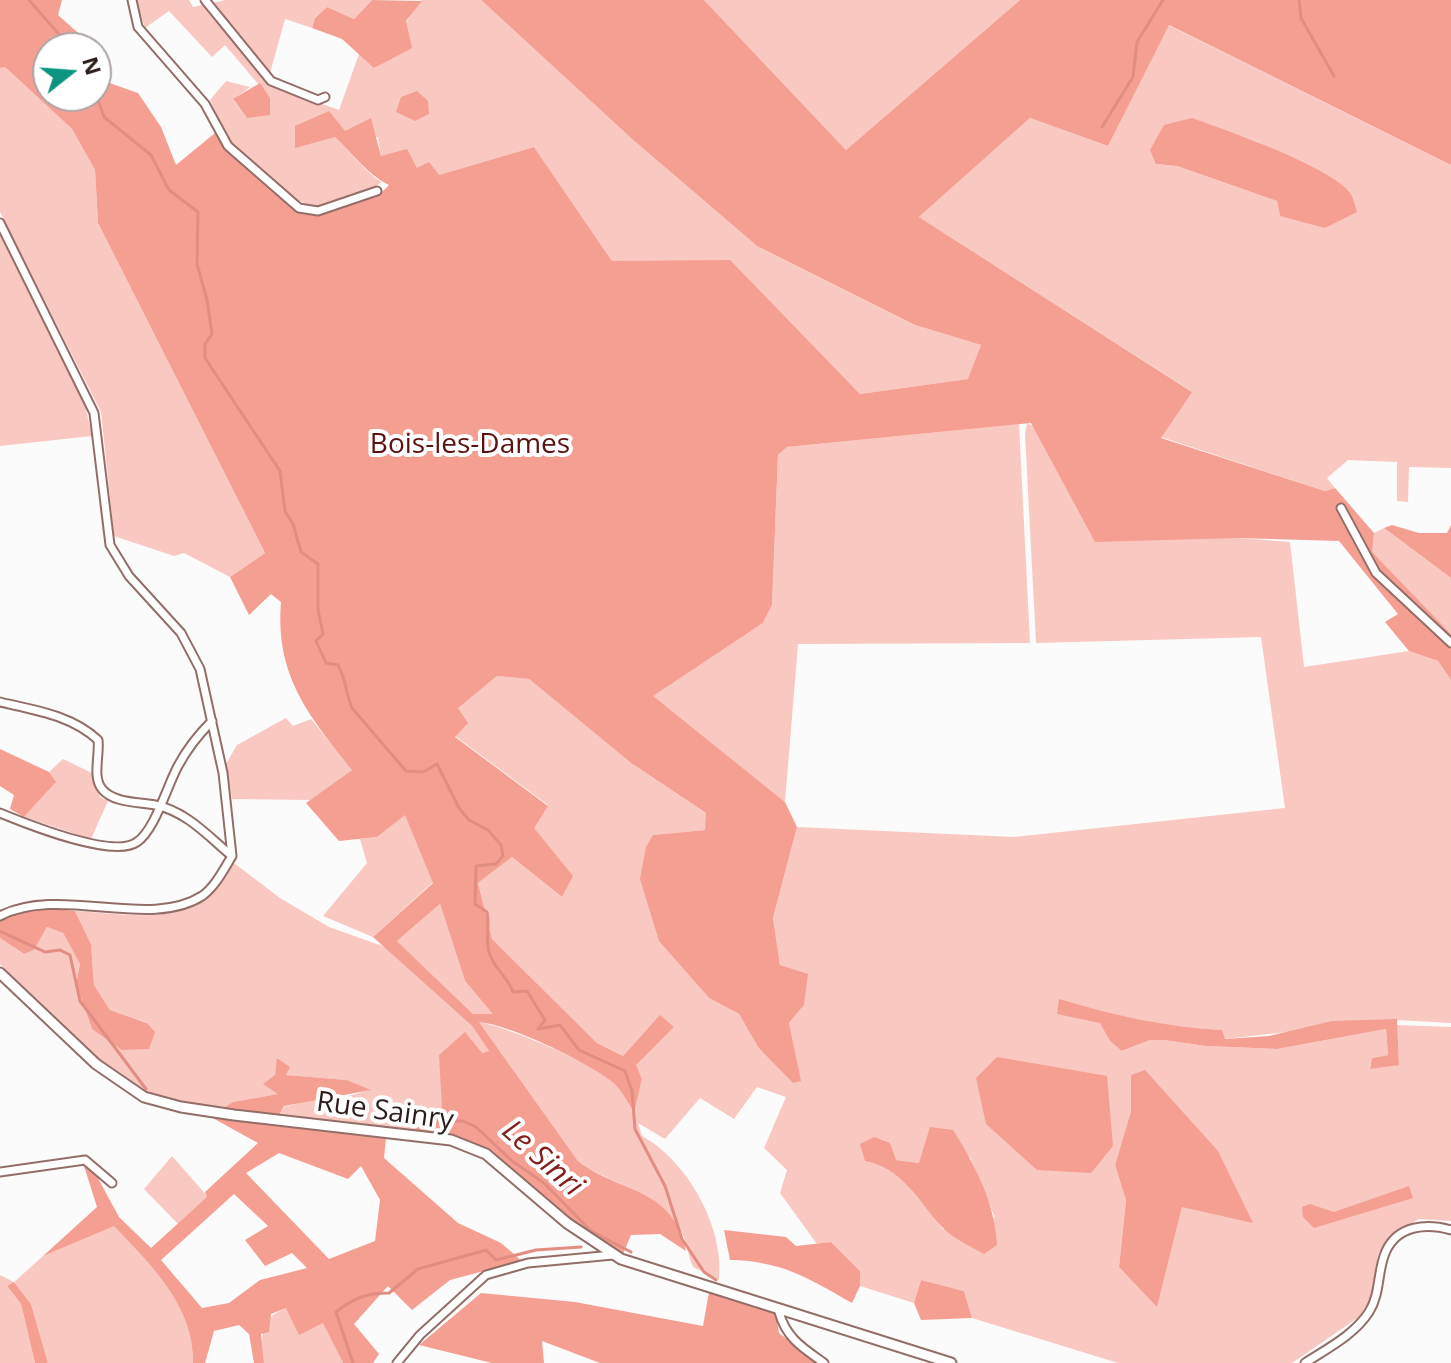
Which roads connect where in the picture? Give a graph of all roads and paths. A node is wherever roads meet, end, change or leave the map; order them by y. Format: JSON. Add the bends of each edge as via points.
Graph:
{"nodes":[{"id":1,"x":132,"y":0,"type":"edge"},
{"id":2,"x":205,"y":0,"type":"edge"},
{"id":3,"x":325,"y":97,"type":"dead end"},
{"id":4,"x":377,"y":191,"type":"dead end"},
{"id":5,"x":0,"y":223,"type":"edge"},
{"id":6,"x":1341,"y":508,"type":"dead end"},
{"id":7,"x":1451,"y":643,"type":"edge"},
{"id":8,"x":0,"y":702,"type":"edge"},
{"id":9,"x":212,"y":721,"type":"junction"},
{"id":10,"x":160,"y":806,"type":"junction"},
{"id":11,"x":0,"y":813,"type":"edge"},
{"id":12,"x":232,"y":856,"type":"junction"},
{"id":13,"x":0,"y":916,"type":"edge"},
{"id":14,"x":0,"y":973,"type":"edge"},
{"id":15,"x":0,"y":1172,"type":"edge"},
{"id":16,"x":112,"y":1183,"type":"dead end"},
{"id":17,"x":1451,"y":1230,"type":"edge"},
{"id":18,"x":613,"y":1255,"type":"junction"},
{"id":19,"x":779,"y":1312,"type":"junction"},
{"id":20,"x":397,"y":1363,"type":"edge"},
{"id":21,"x":824,"y":1363,"type":"edge"},
{"id":22,"x":951,"y":1363,"type":"edge"},
{"id":23,"x":1305,"y":1363,"type":"edge"}],
"edges":[{"from":1,"to":4,"type":"street","via":[[138,27],[205,104],[228,146],[299,208],[318,211]]},
{"from":2,"to":3,"type":"street","via":[[271,81],[318,100]]},
{"from":5,"to":9,"type":"street","via":[[94,413],[110,545],[129,576],[188,645],[200,669]]},
{"from":6,"to":7,"type":"street","via":[[1376,573]]},
{"from":8,"to":10,"type":"street","via":[[42,710],[86,729],[98,740],[100,788],[112,797]]},
{"from":9,"to":10,"type":"street","via":[[195,738]]},
{"from":9,"to":12,"type":"street"},
{"from":10,"to":11,"type":"street","via":[[141,840],[128,848],[94,844]]},
{"from":10,"to":12,"type":"street","via":[[188,818]]},
{"from":12,"to":13,"type":"street","via":[[204,895],[183,905],[37,903]]},
{"from":14,"to":18,"type":"street","name":"Rue Sainry","via":[[96,1064],[144,1097],[221,1113],[451,1140],[486,1154]]},
{"from":15,"to":16,"type":"street","via":[[85,1160]]},
{"from":17,"to":23,"type":"street","via":[[1424,1224],[1403,1233],[1386,1251],[1370,1311],[1350,1334]]},
{"from":18,"to":19,"type":"street","name":"Rue Sainry"},
{"from":18,"to":20,"type":"street","via":[[528,1263],[486,1275]]},
{"from":19,"to":21,"type":"street","via":[[792,1339]]},
{"from":19,"to":22,"type":"street","name":"Rue Sainry"}]}
